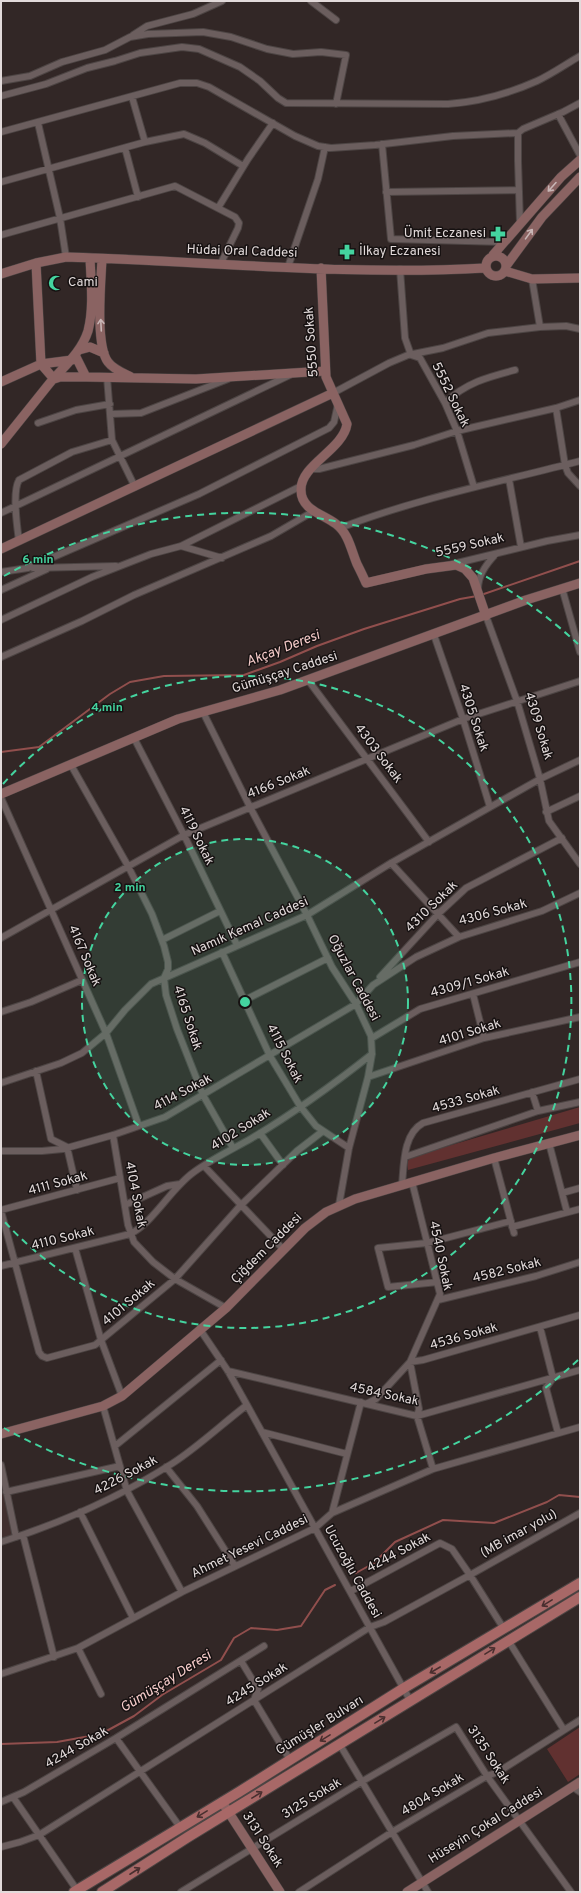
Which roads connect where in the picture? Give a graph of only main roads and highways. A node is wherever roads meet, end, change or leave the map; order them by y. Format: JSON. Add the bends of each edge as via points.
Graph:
{"nodes":[{"id":1,"x":580,"y":1583,"type":"edge"},
{"id":2,"x":580,"y":1597,"type":"edge"},
{"id":3,"x":76,"y":1891,"type":"edge"},
{"id":4,"x":102,"y":1892,"type":"edge"}],
"edges":[{"from":1,"to":3,"type":"main road","name":"Gümüşler Bulvarı","one_way":true,"via":[[404,1688]]},
{"from":4,"to":2,"type":"main road","name":"Gümüşler Bulvarı","one_way":true}]}
